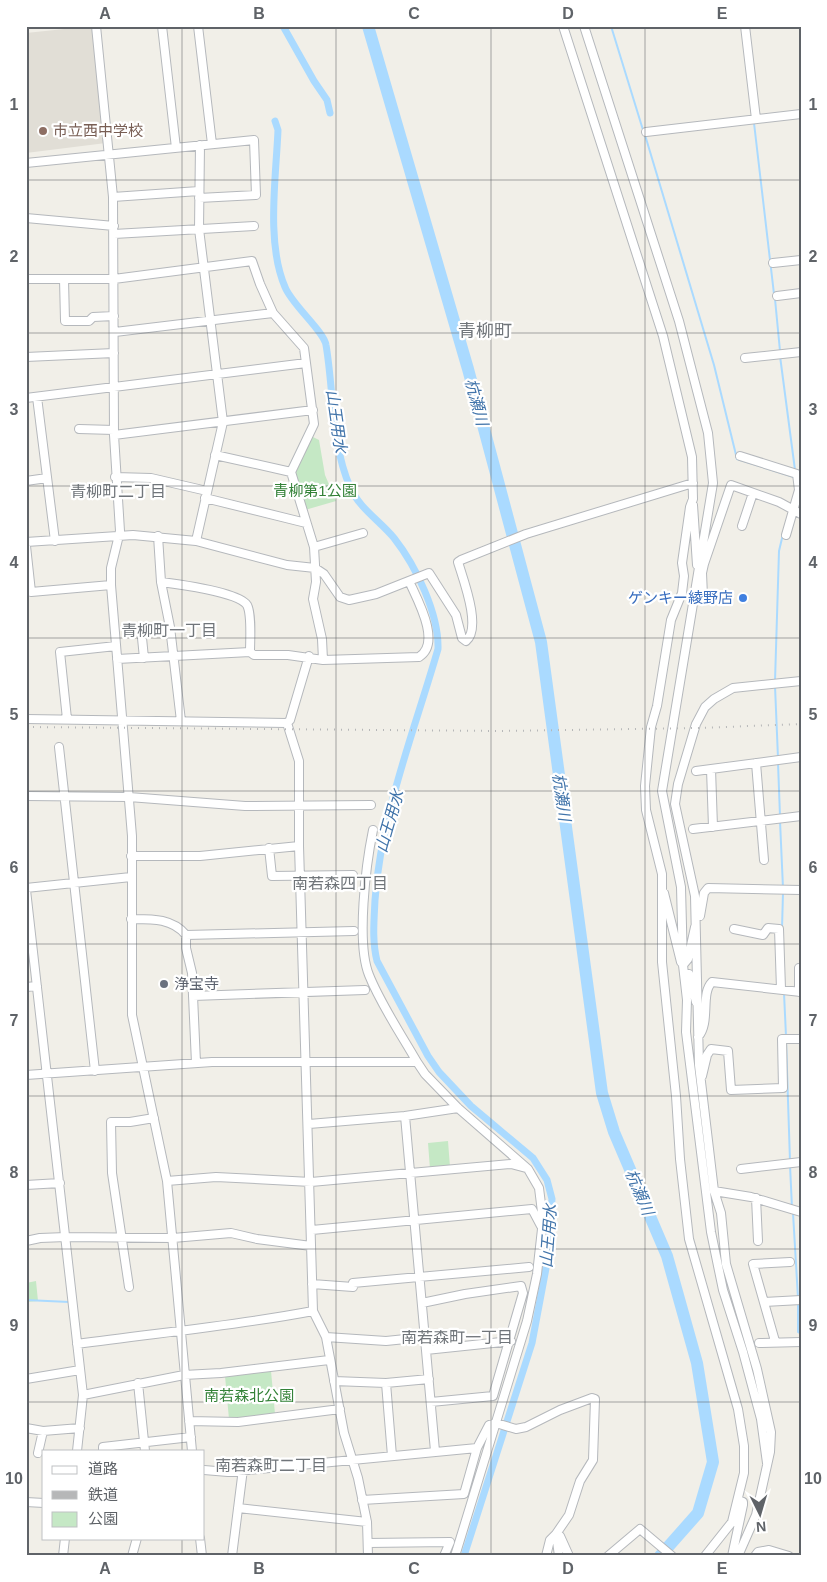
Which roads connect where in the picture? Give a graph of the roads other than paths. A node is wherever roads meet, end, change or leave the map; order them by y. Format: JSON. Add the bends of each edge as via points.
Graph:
{"nodes":[{"id":1,"x":96,"y":26,"type":"edge"},
{"id":2,"x":162,"y":26,"type":"edge"},
{"id":3,"x":198,"y":26,"type":"edge"},
{"id":4,"x":564,"y":26,"type":"edge"},
{"id":5,"x":584,"y":26,"type":"edge"},
{"id":6,"x":745,"y":26,"type":"edge"},
{"id":7,"x":801,"y":114,"type":"edge"},
{"id":8,"x":756,"y":119,"type":"junction"},
{"id":9,"x":646,"y":132,"type":"dead end"},
{"id":10,"x":212,"y":144,"type":"junction"},
{"id":11,"x":200,"y":146,"type":"junction"},
{"id":12,"x":176,"y":148,"type":"junction"},
{"id":13,"x":110,"y":155,"type":"junction"},
{"id":14,"x":26,"y":163,"type":"edge"},
{"id":15,"x":199,"y":194,"type":"junction"},
{"id":16,"x":113,"y":198,"type":"junction"},
{"id":17,"x":26,"y":218,"type":"edge"},
{"id":18,"x":254,"y":226,"type":"dead end"},
{"id":19,"x":199,"y":229,"type":"junction"},
{"id":20,"x":114,"y":230,"type":"junction"},
{"id":21,"x":801,"y":260,"type":"edge"},
{"id":22,"x":773,"y":263,"type":"dead end"},
{"id":23,"x":204,"y":268,"type":"junction"},
{"id":24,"x":26,"y":279,"type":"edge"},
{"id":25,"x":64,"y":279,"type":"junction"},
{"id":26,"x":114,"y":279,"type":"junction"},
{"id":27,"x":801,"y":293,"type":"edge"},
{"id":28,"x":777,"y":296,"type":"dead end"},
{"id":29,"x":273,"y":313,"type":"junction"},
{"id":30,"x":114,"y":316,"type":"junction"},
{"id":31,"x":210,"y":322,"type":"junction"},
{"id":32,"x":115,"y":332,"type":"junction"},
{"id":33,"x":801,"y":352,"type":"edge"},
{"id":34,"x":114,"y":353,"type":"junction"},
{"id":35,"x":26,"y":357,"type":"edge"},
{"id":36,"x":745,"y":358,"type":"dead end"},
{"id":37,"x":306,"y":364,"type":"junction"},
{"id":38,"x":216,"y":374,"type":"junction"},
{"id":39,"x":114,"y":387,"type":"junction"},
{"id":40,"x":37,"y":397,"type":"junction"},
{"id":41,"x":26,"y":398,"type":"edge"},
{"id":42,"x":312,"y":410,"type":"junction"},
{"id":43,"x":222,"y":422,"type":"junction"},
{"id":44,"x":80,"y":429,"type":"dead end"},
{"id":45,"x":114,"y":432,"type":"junction"},
{"id":46,"x":215,"y":456,"type":"junction"},
{"id":47,"x":740,"y":456,"type":"dead end"},
{"id":48,"x":291,"y":472,"type":"junction"},
{"id":49,"x":47,"y":478,"type":"junction"},
{"id":50,"x":115,"y":478,"type":"junction"},
{"id":51,"x":26,"y":480,"type":"edge"},
{"id":52,"x":693,"y":483,"type":"junction"},
{"id":53,"x":753,"y":493,"type":"junction"},
{"id":54,"x":206,"y":494,"type":"junction"},
{"id":55,"x":693,"y":499,"type":"junction"},
{"id":56,"x":797,"y":512,"type":"edge"},
{"id":57,"x":306,"y":523,"type":"junction"},
{"id":58,"x":742,"y":526,"type":"dead end"},
{"id":59,"x":364,"y":533,"type":"dead end"},
{"id":60,"x":786,"y":535,"type":"dead end"},
{"id":61,"x":119,"y":536,"type":"junction"},
{"id":62,"x":158,"y":536,"type":"junction"},
{"id":63,"x":55,"y":541,"type":"junction"},
{"id":64,"x":196,"y":541,"type":"junction"},
{"id":65,"x":26,"y":544,"type":"edge"},
{"id":66,"x":314,"y":547,"type":"junction"},
{"id":67,"x":315,"y":568,"type":"junction"},
{"id":68,"x":700,"y":572,"type":"junction"},
{"id":69,"x":410,"y":581,"type":"junction"},
{"id":70,"x":161,"y":582,"type":"junction"},
{"id":71,"x":110,"y":585,"type":"junction"},
{"id":72,"x":703,"y":596,"type":"dead end"},
{"id":73,"x":141,"y":628,"type":"dead end"},
{"id":74,"x":116,"y":646,"type":"junction"},
{"id":75,"x":250,"y":652,"type":"junction"},
{"id":76,"x":309,"y":656,"type":"junction"},
{"id":77,"x":144,"y":658,"type":"junction"},
{"id":78,"x":174,"y":658,"type":"junction"},
{"id":79,"x":117,"y":659,"type":"junction"},
{"id":80,"x":323,"y":660,"type":"junction"},
{"id":81,"x":801,"y":681,"type":"edge"},
{"id":82,"x":26,"y":719,"type":"edge"},
{"id":83,"x":67,"y":719,"type":"junction"},
{"id":84,"x":123,"y":720,"type":"junction"},
{"id":85,"x":181,"y":720,"type":"junction"},
{"id":86,"x":287,"y":723,"type":"junction"},
{"id":87,"x":59,"y":746,"type":"dead end"},
{"id":88,"x":801,"y":757,"type":"edge"},
{"id":89,"x":756,"y":763,"type":"junction"},
{"id":90,"x":711,"y":769,"type":"junction"},
{"id":91,"x":696,"y":771,"type":"dead end"},
{"id":92,"x":63,"y":795,"type":"junction"},
{"id":93,"x":26,"y":796,"type":"edge"},
{"id":94,"x":129,"y":797,"type":"junction"},
{"id":95,"x":300,"y":804,"type":"junction"},
{"id":96,"x":371,"y":805,"type":"dead end"},
{"id":97,"x":801,"y":816,"type":"edge"},
{"id":98,"x":761,"y":821,"type":"junction"},
{"id":99,"x":713,"y":827,"type":"junction"},
{"id":100,"x":693,"y":829,"type":"dead end"},
{"id":101,"x":373,"y":830,"type":"dead end"},
{"id":102,"x":299,"y":846,"type":"junction"},
{"id":103,"x":269,"y":848,"type":"junction"},
{"id":104,"x":132,"y":856,"type":"junction"},
{"id":105,"x":764,"y":860,"type":"dead end"},
{"id":106,"x":353,"y":875,"type":"dead end"},
{"id":107,"x":131,"y":877,"type":"junction"},
{"id":108,"x":301,"y":877,"type":"junction"},
{"id":109,"x":662,"y":881,"type":"junction"},
{"id":110,"x":74,"y":883,"type":"junction"},
{"id":111,"x":26,"y":889,"type":"edge"},
{"id":112,"x":801,"y":890,"type":"edge"},
{"id":113,"x":131,"y":919,"type":"junction"},
{"id":114,"x":697,"y":922,"type":"junction"},
{"id":115,"x":734,"y":929,"type":"dead end"},
{"id":116,"x":354,"y":931,"type":"dead end"},
{"id":117,"x":303,"y":933,"type":"junction"},
{"id":118,"x":186,"y":935,"type":"junction"},
{"id":119,"x":35,"y":965,"type":"junction"},
{"id":120,"x":683,"y":965,"type":"junction"},
{"id":121,"x":26,"y":966,"type":"edge"},
{"id":122,"x":799,"y":968,"type":"dead end"},
{"id":123,"x":37,"y":986,"type":"junction"},
{"id":124,"x":26,"y":987,"type":"edge"},
{"id":125,"x":365,"y":990,"type":"dead end"},
{"id":126,"x":781,"y":990,"type":"junction"},
{"id":127,"x":305,"y":992,"type":"junction"},
{"id":128,"x":800,"y":992,"type":"edge"},
{"id":129,"x":194,"y":996,"type":"junction"},
{"id":130,"x":698,"y":1005,"type":"junction"},
{"id":131,"x":698,"y":1037,"type":"junction"},
{"id":132,"x":801,"y":1039,"type":"edge"},
{"id":133,"x":417,"y":1062,"type":"junction"},
{"id":134,"x":196,"y":1063,"type":"junction"},
{"id":135,"x":307,"y":1063,"type":"junction"},
{"id":136,"x":143,"y":1066,"type":"junction"},
{"id":137,"x":95,"y":1071,"type":"junction"},
{"id":138,"x":48,"y":1074,"type":"junction"},
{"id":139,"x":26,"y":1075,"type":"edge"},
{"id":140,"x":701,"y":1078,"type":"junction"},
{"id":141,"x":458,"y":1108,"type":"junction"},
{"id":142,"x":405,"y":1116,"type":"junction"},
{"id":143,"x":154,"y":1118,"type":"junction"},
{"id":144,"x":309,"y":1124,"type":"junction"},
{"id":145,"x":801,"y":1162,"type":"edge"},
{"id":146,"x":528,"y":1169,"type":"junction"},
{"id":147,"x":741,"y":1169,"type":"dead end"},
{"id":148,"x":410,"y":1172,"type":"junction"},
{"id":149,"x":167,"y":1181,"type":"junction"},
{"id":150,"x":310,"y":1182,"type":"junction"},
{"id":151,"x":60,"y":1183,"type":"junction"},
{"id":152,"x":26,"y":1185,"type":"edge"},
{"id":153,"x":714,"y":1191,"type":"junction"},
{"id":154,"x":756,"y":1198,"type":"junction"},
{"id":155,"x":801,"y":1212,"type":"edge"},
{"id":156,"x":414,"y":1220,"type":"junction"},
{"id":157,"x":312,"y":1230,"type":"junction"},
{"id":158,"x":121,"y":1236,"type":"junction"},
{"id":159,"x":66,"y":1237,"type":"junction"},
{"id":160,"x":173,"y":1238,"type":"junction"},
{"id":161,"x":542,"y":1238,"type":"junction"},
{"id":162,"x":758,"y":1241,"type":"dead end"},
{"id":163,"x":26,"y":1242,"type":"edge"},
{"id":164,"x":311,"y":1246,"type":"junction"},
{"id":165,"x":790,"y":1262,"type":"dead end"},
{"id":166,"x":529,"y":1267,"type":"dead end"},
{"id":167,"x":419,"y":1276,"type":"junction"},
{"id":168,"x":312,"y":1284,"type":"junction"},
{"id":169,"x":129,"y":1287,"type":"dead end"},
{"id":170,"x":801,"y":1300,"type":"edge"},
{"id":171,"x":764,"y":1302,"type":"junction"},
{"id":172,"x":422,"y":1303,"type":"junction"},
{"id":173,"x":313,"y":1312,"type":"junction"},
{"id":174,"x":181,"y":1330,"type":"junction"},
{"id":175,"x":326,"y":1337,"type":"junction"},
{"id":176,"x":425,"y":1337,"type":"junction"},
{"id":177,"x":511,"y":1341,"type":"junction"},
{"id":178,"x":775,"y":1341,"type":"junction"},
{"id":179,"x":801,"y":1342,"type":"edge"},
{"id":180,"x":759,"y":1343,"type":"dead end"},
{"id":181,"x":78,"y":1344,"type":"junction"},
{"id":182,"x":426,"y":1350,"type":"junction"},
{"id":183,"x":329,"y":1360,"type":"junction"},
{"id":184,"x":80,"y":1370,"type":"junction"},
{"id":185,"x":184,"y":1375,"type":"junction"},
{"id":186,"x":26,"y":1379,"type":"edge"},
{"id":187,"x":428,"y":1379,"type":"junction"},
{"id":188,"x":334,"y":1381,"type":"junction"},
{"id":189,"x":138,"y":1383,"type":"junction"},
{"id":190,"x":386,"y":1383,"type":"junction"},
{"id":191,"x":83,"y":1395,"type":"junction"},
{"id":192,"x":431,"y":1402,"type":"junction"},
{"id":193,"x":340,"y":1409,"type":"junction"},
{"id":194,"x":189,"y":1421,"type":"junction"},
{"id":195,"x":502,"y":1425,"type":"junction"},
{"id":196,"x":26,"y":1428,"type":"edge"},
{"id":197,"x":80,"y":1428,"type":"junction"},
{"id":198,"x":43,"y":1431,"type":"junction"},
{"id":199,"x":191,"y":1437,"type":"junction"},
{"id":200,"x":144,"y":1447,"type":"edge"},
{"id":201,"x":478,"y":1448,"type":"junction"},
{"id":202,"x":77,"y":1450,"type":"edge"},
{"id":203,"x":102,"y":1450,"type":"edge"},
{"id":204,"x":192,"y":1450,"type":"edge"},
{"id":205,"x":435,"y":1452,"type":"junction"},
{"id":206,"x":38,"y":1453,"type":"dead end"},
{"id":207,"x":392,"y":1456,"type":"junction"},
{"id":208,"x":352,"y":1459,"type":"junction"},
{"id":209,"x":767,"y":1463,"type":"junction"},
{"id":210,"x":243,"y":1469,"type":"junction"},
{"id":211,"x":205,"y":1470,"type":"edge"},
{"id":212,"x":362,"y":1500,"type":"junction"},
{"id":213,"x":738,"y":1500,"type":"junction"},
{"id":214,"x":26,"y":1502,"type":"edge"},
{"id":215,"x":42,"y":1503,"type":"edge"},
{"id":216,"x":238,"y":1508,"type":"junction"},
{"id":217,"x":366,"y":1522,"type":"junction"},
{"id":218,"x":556,"y":1534,"type":"junction"},
{"id":219,"x":65,"y":1540,"type":"edge"},
{"id":220,"x":136,"y":1540,"type":"edge"},
{"id":221,"x":200,"y":1540,"type":"edge"},
{"id":222,"x":368,"y":1543,"type":"junction"},
{"id":223,"x":63,"y":1556,"type":"edge"},
{"id":224,"x":132,"y":1556,"type":"edge"},
{"id":225,"x":202,"y":1556,"type":"edge"},
{"id":226,"x":232,"y":1556,"type":"edge"},
{"id":227,"x":368,"y":1556,"type":"edge"},
{"id":228,"x":444,"y":1556,"type":"edge"},
{"id":229,"x":455,"y":1556,"type":"edge"},
{"id":230,"x":546,"y":1556,"type":"edge"},
{"id":231,"x":559,"y":1556,"type":"edge"},
{"id":232,"x":569,"y":1556,"type":"edge"},
{"id":233,"x":608,"y":1556,"type":"edge"},
{"id":234,"x":672,"y":1556,"type":"edge"},
{"id":235,"x":705,"y":1556,"type":"edge"},
{"id":236,"x":732,"y":1556,"type":"edge"},
{"id":237,"x":738,"y":1556,"type":"edge"},
{"id":238,"x":755,"y":1556,"type":"edge"},
{"id":239,"x":789,"y":1556,"type":"edge"}],
"edges":[{"from":1,"to":13,"type":"street"},
{"from":2,"to":12,"type":"street"},
{"from":3,"to":10,"type":"street"},
{"from":4,"to":52,"type":"street","via":[[658,319],[688,434]]},
{"from":5,"to":68,"type":"street","via":[[678,321],[708,433],[713,484]]},
{"from":6,"to":8,"type":"street"},
{"from":7,"to":8,"type":"street"},
{"from":8,"to":9,"type":"street"},
{"from":10,"to":11,"type":"street"},
{"from":10,"to":15,"type":"street","via":[[254,140],[256,196]]},
{"from":11,"to":12,"type":"street"},
{"from":11,"to":15,"type":"street"},
{"from":12,"to":13,"type":"street"},
{"from":13,"to":14,"type":"street"},
{"from":13,"to":16,"type":"street"},
{"from":15,"to":16,"type":"street"},
{"from":15,"to":19,"type":"street"},
{"from":16,"to":20,"type":"street"},
{"from":17,"to":20,"type":"street"},
{"from":18,"to":19,"type":"street"},
{"from":19,"to":20,"type":"street"},
{"from":19,"to":23,"type":"street"},
{"from":20,"to":26,"type":"street"},
{"from":21,"to":22,"type":"street"},
{"from":23,"to":26,"type":"street"},
{"from":23,"to":29,"type":"street","via":[[252,261]]},
{"from":23,"to":31,"type":"street"},
{"from":24,"to":25,"type":"street"},
{"from":25,"to":26,"type":"street"},
{"from":25,"to":30,"type":"street","via":[[65,320],[89,321],[93,317]]},
{"from":26,"to":30,"type":"street"},
{"from":27,"to":28,"type":"street"},
{"from":29,"to":31,"type":"street"},
{"from":29,"to":37,"type":"street","via":[[304,348]]},
{"from":30,"to":32,"type":"street"},
{"from":31,"to":32,"type":"street"},
{"from":31,"to":38,"type":"street"},
{"from":32,"to":34,"type":"street"},
{"from":33,"to":36,"type":"street"},
{"from":34,"to":35,"type":"street"},
{"from":34,"to":39,"type":"street"},
{"from":37,"to":38,"type":"street"},
{"from":37,"to":42,"type":"street"},
{"from":38,"to":39,"type":"street"},
{"from":38,"to":43,"type":"street"},
{"from":39,"to":40,"type":"street"},
{"from":39,"to":45,"type":"street"},
{"from":40,"to":41,"type":"street"},
{"from":40,"to":49,"type":"street"},
{"from":42,"to":43,"type":"street"},
{"from":42,"to":48,"type":"street","via":[[312,431]]},
{"from":43,"to":45,"type":"street"},
{"from":43,"to":46,"type":"street"},
{"from":44,"to":45,"type":"street"},
{"from":45,"to":50,"type":"street"},
{"from":46,"to":48,"type":"street"},
{"from":46,"to":54,"type":"street"},
{"from":47,"to":56,"type":"street","via":[[797,474]]},
{"from":48,"to":57,"type":"street"},
{"from":49,"to":51,"type":"street"},
{"from":49,"to":63,"type":"street"},
{"from":50,"to":54,"type":"street","via":[[151,478]]},
{"from":50,"to":61,"type":"street"},
{"from":52,"to":55,"type":"street"},
{"from":52,"to":69,"type":"street","via":[[504,541],[458,562],[472,617],[471,635],[466,641],[462,638],[456,614],[429,573]]},
{"from":53,"to":56,"type":"street"},
{"from":53,"to":58,"type":"street"},
{"from":53,"to":68,"type":"street","via":[[731,485]]},
{"from":54,"to":57,"type":"street"},
{"from":54,"to":64,"type":"street"},
{"from":55,"to":68,"type":"street","via":[[696,562]]},
{"from":55,"to":109,"type":"street","via":[[682,563],[682,593],[671,620],[651,727],[645,786],[646,810]]},
{"from":56,"to":60,"type":"street"},
{"from":57,"to":66,"type":"street"},
{"from":59,"to":66,"type":"street"},
{"from":61,"to":62,"type":"street"},
{"from":61,"to":63,"type":"street"},
{"from":61,"to":71,"type":"street"},
{"from":62,"to":64,"type":"street"},
{"from":62,"to":70,"type":"street"},
{"from":63,"to":65,"type":"street"},
{"from":64,"to":67,"type":"street","via":[[287,565]]},
{"from":65,"to":71,"type":"street","via":[[31,592]]},
{"from":66,"to":67,"type":"street"},
{"from":67,"to":69,"type":"street","via":[[324,574],[340,597],[348,600]]},
{"from":67,"to":80,"type":"street","via":[[313,599]]},
{"from":68,"to":72,"type":"street"},
{"from":68,"to":120,"type":"street","via":[[662,791],[679,869]]},
{"from":69,"to":80,"type":"street","via":[[428,628],[424,654]]},
{"from":70,"to":75,"type":"street","via":[[215,591],[242,601],[248,609]]},
{"from":70,"to":78,"type":"street"},
{"from":71,"to":74,"type":"street"},
{"from":73,"to":77,"type":"street"},
{"from":74,"to":79,"type":"street"},
{"from":74,"to":83,"type":"street","via":[[60,652]]},
{"from":75,"to":76,"type":"street","via":[[254,655]]},
{"from":75,"to":78,"type":"street"},
{"from":76,"to":80,"type":"street"},
{"from":76,"to":86,"type":"street"},
{"from":77,"to":78,"type":"street"},
{"from":77,"to":79,"type":"street"},
{"from":78,"to":85,"type":"street"},
{"from":79,"to":84,"type":"street"},
{"from":81,"to":114,"type":"street","via":[[724,691],[705,708],[696,724],[675,804],[694,887]]},
{"from":82,"to":83,"type":"street"},
{"from":83,"to":84,"type":"street"},
{"from":84,"to":85,"type":"street"},
{"from":84,"to":94,"type":"street"},
{"from":85,"to":86,"type":"street"},
{"from":86,"to":95,"type":"street","via":[[299,761]]},
{"from":87,"to":92,"type":"street"},
{"from":88,"to":89,"type":"street"},
{"from":89,"to":90,"type":"street"},
{"from":89,"to":98,"type":"street"},
{"from":90,"to":91,"type":"street"},
{"from":90,"to":99,"type":"street"},
{"from":92,"to":93,"type":"street"},
{"from":92,"to":94,"type":"street"},
{"from":92,"to":110,"type":"street"},
{"from":94,"to":95,"type":"street","via":[[231,805]]},
{"from":94,"to":104,"type":"street"},
{"from":95,"to":96,"type":"street"},
{"from":95,"to":102,"type":"street"},
{"from":97,"to":98,"type":"street"},
{"from":98,"to":99,"type":"street"},
{"from":98,"to":105,"type":"street"},
{"from":99,"to":100,"type":"street"},
{"from":101,"to":133,"type":"street","via":[[364,925],[368,973]]},
{"from":102,"to":103,"type":"street"},
{"from":102,"to":108,"type":"street"},
{"from":103,"to":104,"type":"street","via":[[200,856]]},
{"from":103,"to":108,"type":"street","via":[[272,876]]},
{"from":104,"to":107,"type":"street"},
{"from":106,"to":108,"type":"street"},
{"from":107,"to":110,"type":"street"},
{"from":107,"to":113,"type":"street"},
{"from":108,"to":117,"type":"street"},
{"from":109,"to":120,"type":"street","via":[[679,960]]},
{"from":109,"to":213,"type":"street","via":[[662,962],[689,1239],[741,1422],[744,1459]]},
{"from":110,"to":111,"type":"street"},
{"from":110,"to":137,"type":"street"},
{"from":111,"to":119,"type":"street"},
{"from":112,"to":114,"type":"street","via":[[708,888],[704,892]]},
{"from":113,"to":118,"type":"street","via":[[158,919],[180,927]]},
{"from":113,"to":136,"type":"street","via":[[132,1015]]},
{"from":114,"to":120,"type":"street","via":[[688,959]]},
{"from":114,"to":130,"type":"street"},
{"from":115,"to":126,"type":"street","via":[[763,935],[768,928],[779,929]]},
{"from":116,"to":117,"type":"street"},
{"from":117,"to":118,"type":"street"},
{"from":117,"to":127,"type":"street"},
{"from":118,"to":129,"type":"street"},
{"from":119,"to":121,"type":"street"},
{"from":119,"to":123,"type":"street"},
{"from":120,"to":130,"type":"street","via":[[688,971]]},
{"from":120,"to":209,"type":"street","via":[[686,1032],[711,1232],[723,1290],[761,1419]]},
{"from":122,"to":128,"type":"street"},
{"from":123,"to":124,"type":"street"},
{"from":123,"to":138,"type":"street"},
{"from":125,"to":127,"type":"street"},
{"from":126,"to":128,"type":"street"},
{"from":126,"to":131,"type":"street","via":[[712,982],[707,991],[704,1031]]},
{"from":127,"to":129,"type":"street"},
{"from":127,"to":135,"type":"street"},
{"from":129,"to":134,"type":"street"},
{"from":130,"to":131,"type":"street"},
{"from":131,"to":140,"type":"street"},
{"from":132,"to":140,"type":"street","via":[[782,1039],[784,1088],[731,1090],[728,1051],[712,1049],[707,1055]]},
{"from":133,"to":135,"type":"street"},
{"from":133,"to":141,"type":"street"},
{"from":134,"to":135,"type":"street"},
{"from":134,"to":136,"type":"street"},
{"from":135,"to":144,"type":"street"},
{"from":136,"to":137,"type":"street"},
{"from":136,"to":143,"type":"street"},
{"from":137,"to":138,"type":"street"},
{"from":138,"to":139,"type":"street"},
{"from":138,"to":151,"type":"street"},
{"from":140,"to":153,"type":"street"},
{"from":141,"to":142,"type":"street"},
{"from":141,"to":146,"type":"street"},
{"from":142,"to":144,"type":"street"},
{"from":142,"to":148,"type":"street"},
{"from":143,"to":149,"type":"street"},
{"from":143,"to":158,"type":"street","via":[[111,1122],[112,1173]]},
{"from":144,"to":150,"type":"street"},
{"from":145,"to":147,"type":"street"},
{"from":146,"to":148,"type":"street","via":[[512,1164]]},
{"from":146,"to":161,"type":"street","via":[[539,1188]]},
{"from":148,"to":150,"type":"street"},
{"from":148,"to":156,"type":"street"},
{"from":149,"to":150,"type":"street","via":[[216,1177]]},
{"from":149,"to":160,"type":"street"},
{"from":150,"to":157,"type":"street"},
{"from":151,"to":152,"type":"street"},
{"from":151,"to":159,"type":"street"},
{"from":153,"to":154,"type":"street"},
{"from":153,"to":209,"type":"street","via":[[721,1214],[726,1264],[757,1370],[771,1432]]},
{"from":154,"to":155,"type":"street"},
{"from":154,"to":162,"type":"street"},
{"from":156,"to":157,"type":"street"},
{"from":156,"to":161,"type":"street","via":[[532,1209],[537,1214]]},
{"from":156,"to":167,"type":"street"},
{"from":157,"to":164,"type":"street"},
{"from":158,"to":159,"type":"street"},
{"from":158,"to":160,"type":"street"},
{"from":158,"to":169,"type":"street"},
{"from":159,"to":163,"type":"street"},
{"from":159,"to":181,"type":"street"},
{"from":160,"to":164,"type":"street","via":[[232,1233]]},
{"from":160,"to":174,"type":"street"},
{"from":161,"to":195,"type":"street","via":[[527,1321]]},
{"from":164,"to":168,"type":"street"},
{"from":165,"to":171,"type":"street","via":[[753,1264]]},
{"from":166,"to":167,"type":"street"},
{"from":167,"to":168,"type":"street","via":[[353,1283],[353,1287]]},
{"from":167,"to":172,"type":"street"},
{"from":168,"to":173,"type":"street"},
{"from":170,"to":171,"type":"street"},
{"from":171,"to":178,"type":"street"},
{"from":172,"to":176,"type":"street"},
{"from":172,"to":177,"type":"street","via":[[521,1286],[523,1293]]},
{"from":173,"to":174,"type":"street","via":[[245,1324]]},
{"from":173,"to":175,"type":"street"},
{"from":174,"to":181,"type":"street"},
{"from":174,"to":185,"type":"street"},
{"from":175,"to":176,"type":"street","via":[[386,1341]]},
{"from":175,"to":183,"type":"street"},
{"from":176,"to":182,"type":"street"},
{"from":177,"to":182,"type":"street"},
{"from":177,"to":192,"type":"street","via":[[493,1396]]},
{"from":178,"to":179,"type":"street"},
{"from":178,"to":180,"type":"street"},
{"from":181,"to":184,"type":"street"},
{"from":182,"to":187,"type":"street"},
{"from":183,"to":185,"type":"street"},
{"from":183,"to":188,"type":"street"},
{"from":184,"to":186,"type":"street"},
{"from":184,"to":191,"type":"street"},
{"from":185,"to":189,"type":"street"},
{"from":185,"to":194,"type":"street"},
{"from":187,"to":190,"type":"street"},
{"from":187,"to":192,"type":"street"},
{"from":188,"to":190,"type":"street"},
{"from":188,"to":193,"type":"street"},
{"from":189,"to":191,"type":"street"},
{"from":189,"to":200,"type":"street"},
{"from":190,"to":207,"type":"street"},
{"from":191,"to":197,"type":"street"},
{"from":192,"to":205,"type":"street"},
{"from":193,"to":194,"type":"street","via":[[238,1422]]},
{"from":193,"to":208,"type":"street"},
{"from":194,"to":199,"type":"street"},
{"from":195,"to":201,"type":"street","via":[[489,1425]]},
{"from":195,"to":218,"type":"street","via":[[526,1427],[595,1398],[593,1460],[580,1481],[569,1516]]},
{"from":195,"to":229,"type":"street"},
{"from":196,"to":198,"type":"street"},
{"from":197,"to":198,"type":"street"},
{"from":197,"to":202,"type":"street"},
{"from":198,"to":206,"type":"street"},
{"from":199,"to":200,"type":"street"},
{"from":199,"to":204,"type":"street"},
{"from":200,"to":203,"type":"street","via":[[103,1447]]},
{"from":201,"to":205,"type":"street"},
{"from":201,"to":212,"type":"street","via":[[464,1494]]},
{"from":205,"to":207,"type":"street"},
{"from":207,"to":208,"type":"street"},
{"from":208,"to":210,"type":"street"},
{"from":208,"to":212,"type":"street"},
{"from":209,"to":237,"type":"street","via":[[756,1514]]},
{"from":210,"to":211,"type":"street","via":[[228,1472]]},
{"from":210,"to":216,"type":"street"},
{"from":212,"to":217,"type":"street"},
{"from":213,"to":235,"type":"street","via":[[732,1522]]},
{"from":213,"to":236,"type":"street","via":[[743,1505]]},
{"from":214,"to":215,"type":"street"},
{"from":216,"to":217,"type":"street"},
{"from":216,"to":226,"type":"street"},
{"from":217,"to":222,"type":"street"},
{"from":218,"to":230,"type":"street","via":[[550,1540]]},
{"from":218,"to":231,"type":"street"},
{"from":218,"to":232,"type":"street"},
{"from":219,"to":223,"type":"street"},
{"from":220,"to":224,"type":"street"},
{"from":221,"to":225,"type":"street"},
{"from":222,"to":227,"type":"street"},
{"from":222,"to":228,"type":"street","via":[[450,1542]]},
{"from":233,"to":234,"type":"street","via":[[640,1529]]},
{"from":238,"to":239,"type":"street","via":[[769,1550]]}]}
